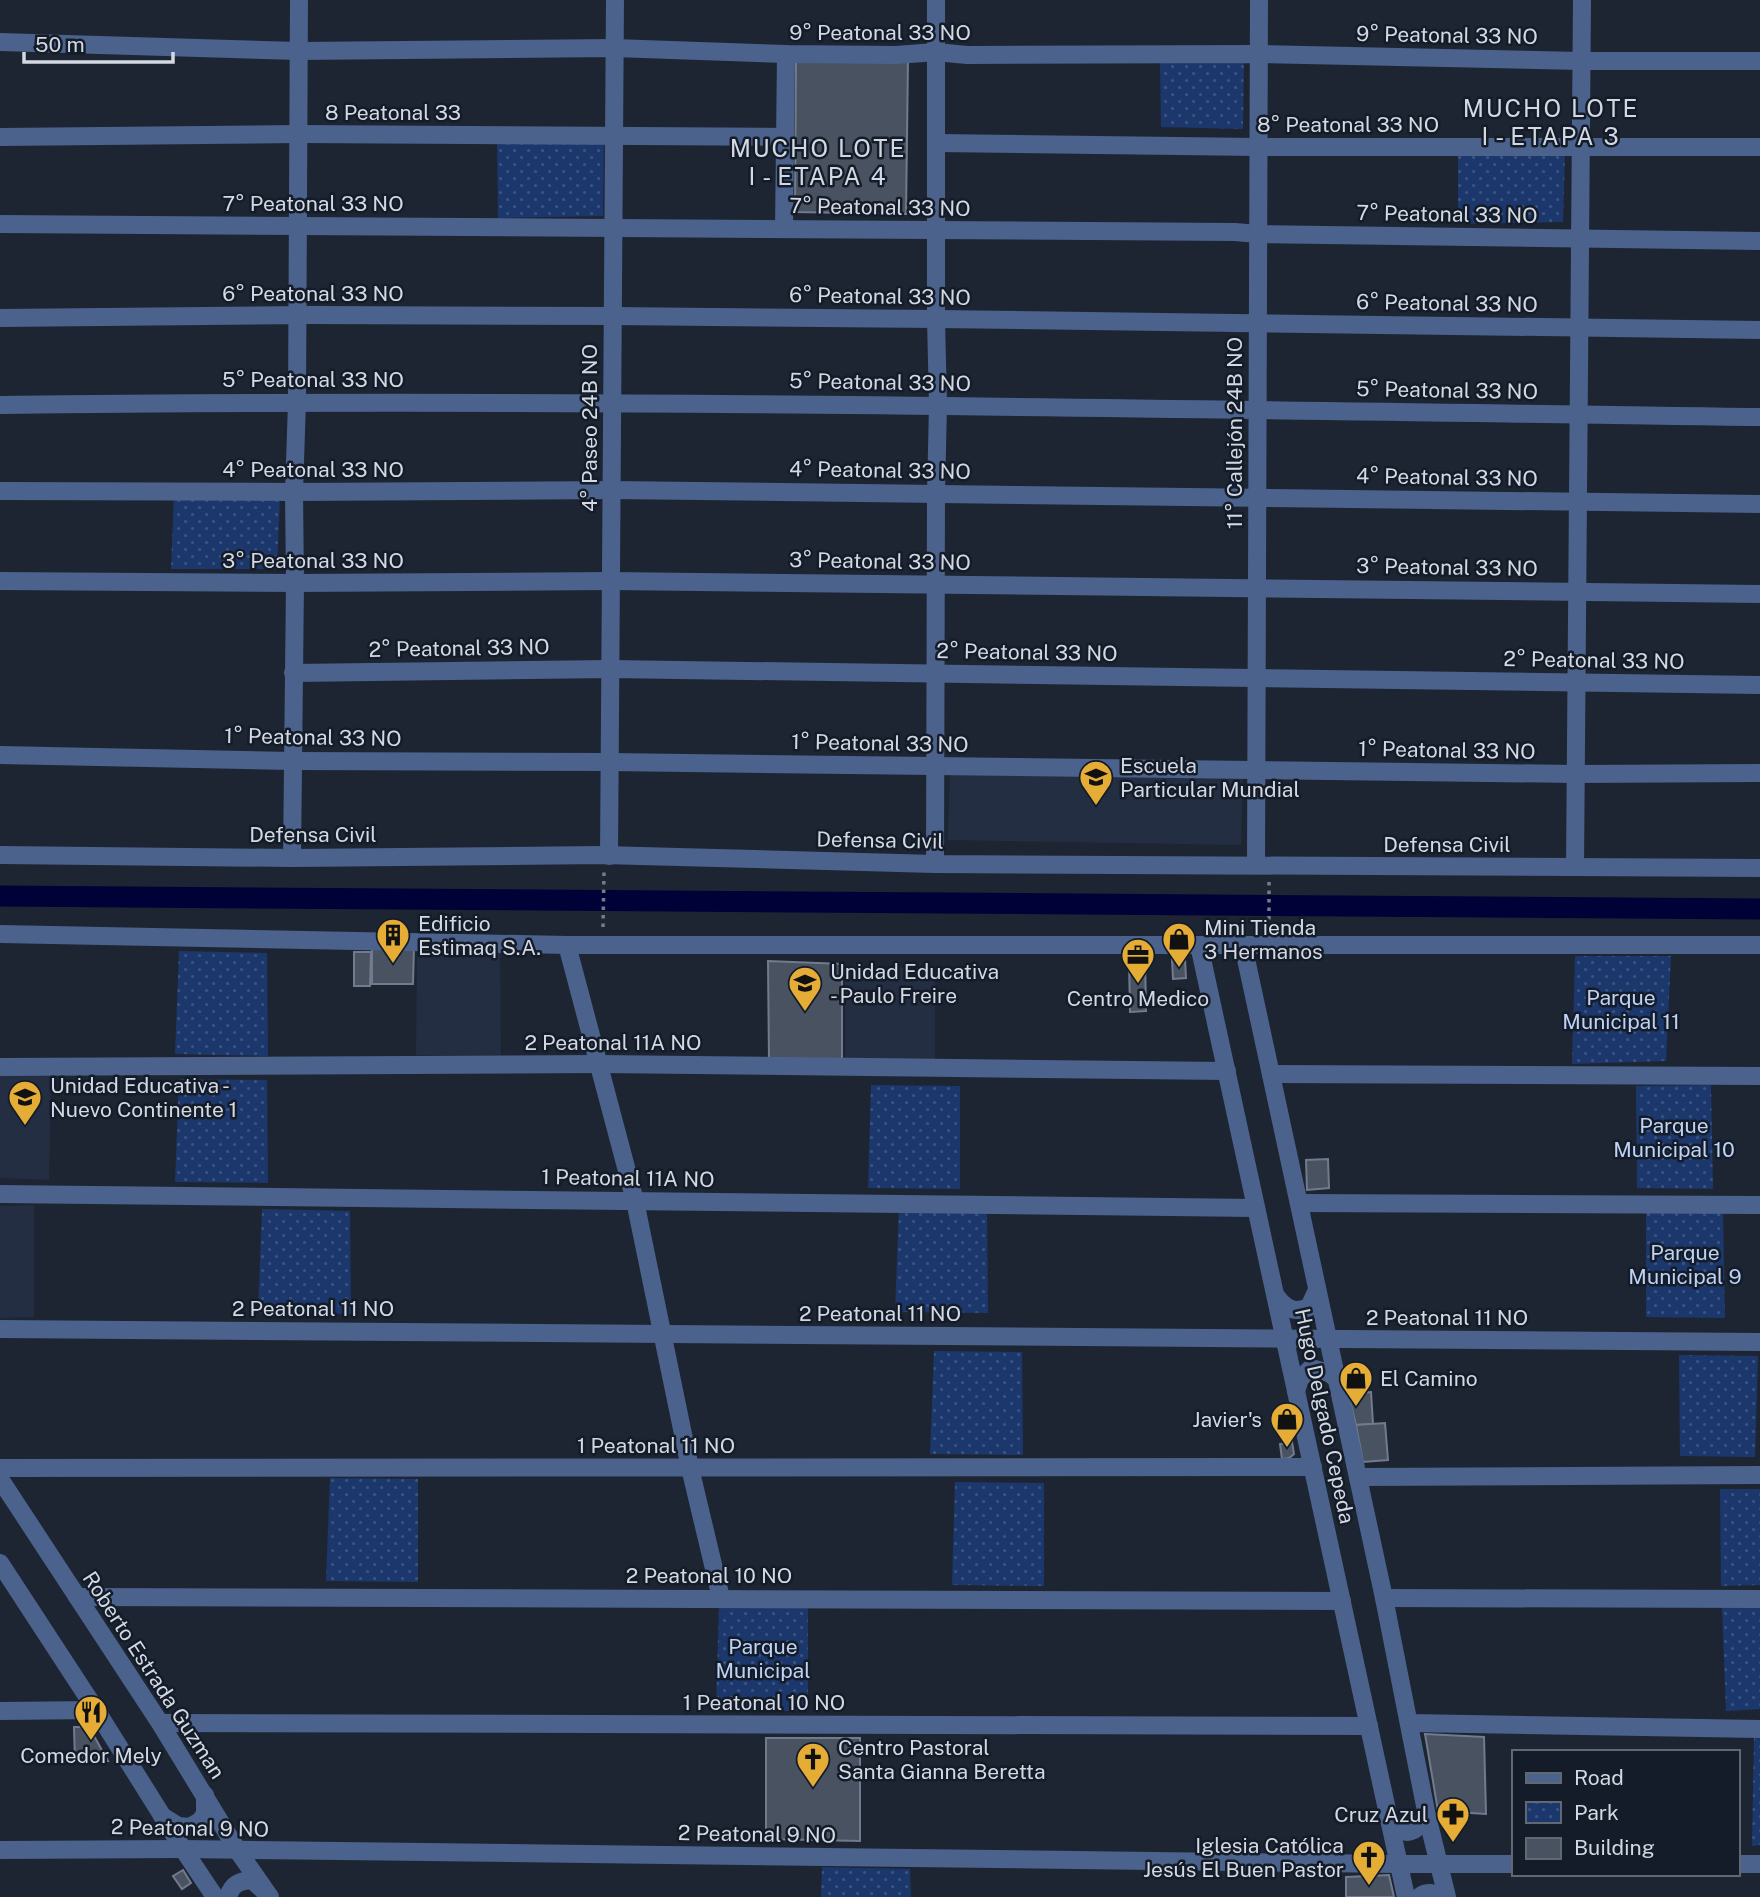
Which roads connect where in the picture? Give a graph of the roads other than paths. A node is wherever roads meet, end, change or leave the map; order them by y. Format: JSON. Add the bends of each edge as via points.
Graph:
{"nodes":[{"id":1,"x":299,"y":0,"type":"edge"},
{"id":2,"x":615,"y":0,"type":"edge"},
{"id":3,"x":936,"y":0,"type":"edge"},
{"id":4,"x":1259,"y":0,"type":"edge"},
{"id":5,"x":1582,"y":0,"type":"edge"},
{"id":6,"x":0,"y":42,"type":"edge"},
{"id":7,"x":614,"y":48,"type":"junction"},
{"id":8,"x":299,"y":51,"type":"junction"},
{"id":9,"x":936,"y":52,"type":"junction"},
{"id":10,"x":786,"y":54,"type":"junction"},
{"id":11,"x":1259,"y":54,"type":"junction"},
{"id":12,"x":1581,"y":61,"type":"junction"},
{"id":13,"x":1760,"y":61,"type":"edge"},
{"id":14,"x":298,"y":134,"type":"junction"},
{"id":15,"x":614,"y":136,"type":"junction"},
{"id":16,"x":0,"y":137,"type":"edge"},
{"id":17,"x":785,"y":137,"type":"junction"},
{"id":18,"x":936,"y":143,"type":"junction"},
{"id":19,"x":1258,"y":147,"type":"junction"},
{"id":20,"x":1581,"y":147,"type":"junction"},
{"id":21,"x":1760,"y":147,"type":"edge"},
{"id":22,"x":0,"y":224,"type":"edge"},
{"id":23,"x":297,"y":226,"type":"junction"},
{"id":24,"x":613,"y":228,"type":"junction"},
{"id":25,"x":784,"y":229,"type":"junction"},
{"id":26,"x":936,"y":230,"type":"junction"},
{"id":27,"x":1258,"y":234,"type":"junction"},
{"id":28,"x":1580,"y":239,"type":"junction"},
{"id":29,"x":1760,"y":241,"type":"edge"},
{"id":30,"x":296,"y":315,"type":"junction"},
{"id":31,"x":612,"y":316,"type":"junction"},
{"id":32,"x":0,"y":318,"type":"edge"},
{"id":33,"x":936,"y":319,"type":"junction"},
{"id":34,"x":1257,"y":323,"type":"junction"},
{"id":35,"x":1579,"y":327,"type":"junction"},
{"id":36,"x":1760,"y":330,"type":"edge"},
{"id":37,"x":297,"y":402,"type":"junction"},
{"id":38,"x":612,"y":403,"type":"junction"},
{"id":39,"x":0,"y":405,"type":"edge"},
{"id":40,"x":938,"y":405,"type":"junction"},
{"id":41,"x":1257,"y":410,"type":"junction"},
{"id":42,"x":1578,"y":415,"type":"junction"},
{"id":43,"x":1760,"y":417,"type":"edge"},
{"id":44,"x":611,"y":490,"type":"junction"},
{"id":45,"x":0,"y":491,"type":"edge"},
{"id":46,"x":294,"y":492,"type":"junction"},
{"id":47,"x":936,"y":493,"type":"junction"},
{"id":48,"x":1257,"y":497,"type":"junction"},
{"id":49,"x":1578,"y":502,"type":"junction"},
{"id":50,"x":1760,"y":504,"type":"edge"},
{"id":51,"x":0,"y":581,"type":"edge"},
{"id":52,"x":610,"y":581,"type":"junction"},
{"id":53,"x":295,"y":583,"type":"junction"},
{"id":54,"x":936,"y":584,"type":"junction"},
{"id":55,"x":1257,"y":587,"type":"junction"},
{"id":56,"x":1577,"y":591,"type":"junction"},
{"id":57,"x":1760,"y":594,"type":"edge"},
{"id":58,"x":610,"y":669,"type":"junction"},
{"id":59,"x":293,"y":673,"type":"junction"},
{"id":60,"x":935,"y":673,"type":"junction"},
{"id":61,"x":1256,"y":677,"type":"junction"},
{"id":62,"x":1576,"y":682,"type":"junction"},
{"id":63,"x":1760,"y":685,"type":"edge"},
{"id":64,"x":0,"y":755,"type":"edge"},
{"id":65,"x":292,"y":761,"type":"junction"},
{"id":66,"x":609,"y":762,"type":"junction"},
{"id":67,"x":935,"y":766,"type":"junction"},
{"id":68,"x":1255,"y":770,"type":"junction"},
{"id":69,"x":1760,"y":773,"type":"edge"},
{"id":70,"x":1575,"y":774,"type":"junction"},
{"id":71,"x":0,"y":855,"type":"edge"},
{"id":72,"x":292,"y":858,"type":"junction"},
{"id":73,"x":606,"y":862,"type":"junction"},
{"id":74,"x":935,"y":864,"type":"junction"},
{"id":75,"x":1575,"y":867,"type":"junction"},
{"id":76,"x":1760,"y":868,"type":"edge"},
{"id":77,"x":1262,"y":870,"type":"junction"},
{"id":78,"x":0,"y":934,"type":"edge"},
{"id":79,"x":567,"y":945,"type":"junction"},
{"id":80,"x":1199,"y":945,"type":"junction"},
{"id":81,"x":1243,"y":945,"type":"junction"},
{"id":82,"x":1760,"y":945,"type":"edge"},
{"id":83,"x":599,"y":1064,"type":"junction"},
{"id":84,"x":0,"y":1067,"type":"edge"},
{"id":85,"x":1227,"y":1071,"type":"junction"},
{"id":86,"x":1271,"y":1074,"type":"junction"},
{"id":87,"x":1760,"y":1076,"type":"edge"},
{"id":88,"x":0,"y":1194,"type":"edge"},
{"id":89,"x":635,"y":1201,"type":"junction"},
{"id":90,"x":1299,"y":1203,"type":"junction"},
{"id":91,"x":1760,"y":1205,"type":"edge"},
{"id":92,"x":1256,"y":1208,"type":"junction"},
{"id":93,"x":1317,"y":1290,"type":"junction"},
{"id":94,"x":1276,"y":1296,"type":"junction"},
{"id":95,"x":0,"y":1329,"type":"edge"},
{"id":96,"x":661,"y":1334,"type":"junction"},
{"id":97,"x":1285,"y":1339,"type":"junction"},
{"id":98,"x":1328,"y":1339,"type":"junction"},
{"id":99,"x":1760,"y":1342,"type":"edge"},
{"id":100,"x":1337,"y":1379,"type":"junction"},
{"id":101,"x":1297,"y":1391,"type":"junction"},
{"id":102,"x":1313,"y":1467,"type":"junction"},
{"id":103,"x":0,"y":1468,"type":"edge"},
{"id":104,"x":690,"y":1468,"type":"junction"},
{"id":105,"x":1760,"y":1475,"type":"edge"},
{"id":106,"x":1358,"y":1477,"type":"junction"},
{"id":107,"x":0,"y":1479,"type":"edge"},
{"id":108,"x":0,"y":1563,"type":"edge"},
{"id":109,"x":6,"y":1581,"type":"edge"},
{"id":110,"x":77,"y":1597,"type":"junction"},
{"id":111,"x":721,"y":1598,"type":"junction"},
{"id":112,"x":1384,"y":1598,"type":"junction"},
{"id":113,"x":1760,"y":1599,"type":"edge"},
{"id":114,"x":1342,"y":1601,"type":"junction"},
{"id":115,"x":96,"y":1710,"type":"junction"},
{"id":116,"x":0,"y":1711,"type":"edge"},
{"id":117,"x":160,"y":1723,"type":"junction"},
{"id":118,"x":1409,"y":1723,"type":"junction"},
{"id":119,"x":1369,"y":1726,"type":"junction"},
{"id":120,"x":1760,"y":1729,"type":"edge"},
{"id":121,"x":205,"y":1795,"type":"junction"},
{"id":122,"x":162,"y":1816,"type":"junction"},
{"id":123,"x":1427,"y":1816,"type":"junction"},
{"id":124,"x":1390,"y":1823,"type":"junction"},
{"id":125,"x":183,"y":1849,"type":"junction"},
{"id":126,"x":0,"y":1850,"type":"edge"},
{"id":127,"x":238,"y":1851,"type":"junction"},
{"id":128,"x":1399,"y":1864,"type":"junction"},
{"id":129,"x":1440,"y":1864,"type":"junction"},
{"id":130,"x":1512,"y":1864,"type":"edge"},
{"id":131,"x":1739,"y":1864,"type":"edge"},
{"id":132,"x":1760,"y":1864,"type":"edge"},
{"id":133,"x":268,"y":1894,"type":"edge"},
{"id":134,"x":215,"y":1897,"type":"edge"},
{"id":135,"x":228,"y":1897,"type":"edge"},
{"id":136,"x":1406,"y":1897,"type":"edge"},
{"id":137,"x":1419,"y":1897,"type":"edge"},
{"id":138,"x":1441,"y":1897,"type":"edge"},
{"id":139,"x":1447,"y":1897,"type":"edge"}],
"edges":[{"from":1,"to":8,"type":"street"},
{"from":2,"to":7,"type":"street","name":"4° Paseo 24B NO"},
{"from":3,"to":9,"type":"street"},
{"from":4,"to":11,"type":"street","name":"11° Callejón 24B NO"},
{"from":5,"to":12,"type":"street"},
{"from":6,"to":8,"type":"street","name":"9° Peatonal 33 NO"},
{"from":7,"to":8,"type":"street","name":"9° Peatonal 33 NO"},
{"from":7,"to":10,"type":"street","name":"9° Peatonal 33 NO"},
{"from":7,"to":15,"type":"street","name":"4° Paseo 24B NO"},
{"from":8,"to":14,"type":"street"},
{"from":9,"to":10,"type":"street","name":"9° Peatonal 33 NO"},
{"from":9,"to":11,"type":"street","name":"9° Peatonal 33 NO"},
{"from":9,"to":18,"type":"street"},
{"from":10,"to":17,"type":"street"},
{"from":11,"to":12,"type":"street","name":"9° Peatonal 33 NO"},
{"from":11,"to":19,"type":"street","name":"11° Callejón 24B NO"},
{"from":12,"to":13,"type":"street","name":"9° Peatonal 33 NO"},
{"from":12,"to":20,"type":"street"},
{"from":14,"to":15,"type":"street","name":"8 Peatonal 33"},
{"from":14,"to":16,"type":"street","name":"8 Peatonal 33"},
{"from":14,"to":23,"type":"street"},
{"from":15,"to":17,"type":"street","name":"8 Peatonal 33"},
{"from":15,"to":24,"type":"street","name":"4° Paseo 24B NO"},
{"from":17,"to":25,"type":"street"},
{"from":18,"to":19,"type":"street","name":"8° Peatonal 33 NO"},
{"from":18,"to":26,"type":"street"},
{"from":19,"to":20,"type":"street","name":"8° Peatonal 33 NO"},
{"from":19,"to":27,"type":"street","name":"11° Callejón 24B NO"},
{"from":20,"to":21,"type":"street","name":"8° Peatonal 33 NO"},
{"from":20,"to":28,"type":"street"},
{"from":22,"to":23,"type":"street","name":"7° Peatonal 33 NO"},
{"from":23,"to":24,"type":"street","name":"7° Peatonal 33 NO"},
{"from":23,"to":30,"type":"street"},
{"from":24,"to":25,"type":"street","name":"7° Peatonal 33 NO"},
{"from":24,"to":31,"type":"street","name":"4° Paseo 24B NO"},
{"from":25,"to":26,"type":"street","name":"7° Peatonal 33 NO"},
{"from":26,"to":27,"type":"street","name":"7° Peatonal 33 NO"},
{"from":26,"to":33,"type":"street"},
{"from":27,"to":28,"type":"street","name":"7° Peatonal 33 NO"},
{"from":27,"to":34,"type":"street","name":"11° Callejón 24B NO"},
{"from":28,"to":29,"type":"street","name":"7° Peatonal 33 NO"},
{"from":28,"to":35,"type":"street"},
{"from":30,"to":31,"type":"street","name":"6° Peatonal 33 NO"},
{"from":30,"to":32,"type":"street","name":"6° Peatonal 33 NO"},
{"from":30,"to":37,"type":"street"},
{"from":31,"to":33,"type":"street","name":"6° Peatonal 33 NO"},
{"from":31,"to":38,"type":"street","name":"4° Paseo 24B NO"},
{"from":33,"to":34,"type":"street","name":"6° Peatonal 33 NO"},
{"from":33,"to":40,"type":"street"},
{"from":34,"to":35,"type":"street","name":"6° Peatonal 33 NO"},
{"from":34,"to":41,"type":"street","name":"11° Callejón 24B NO"},
{"from":35,"to":36,"type":"street","name":"6° Peatonal 33 NO"},
{"from":35,"to":42,"type":"street"},
{"from":37,"to":38,"type":"street","name":"5° Peatonal 33 NO"},
{"from":37,"to":39,"type":"street","name":"5° Peatonal 33 NO"},
{"from":37,"to":46,"type":"street"},
{"from":38,"to":40,"type":"street","name":"5° Peatonal 33 NO"},
{"from":38,"to":44,"type":"street","name":"4° Paseo 24B NO"},
{"from":40,"to":41,"type":"street","name":"5° Peatonal 33 NO"},
{"from":40,"to":47,"type":"street"},
{"from":41,"to":42,"type":"street","name":"5° Peatonal 33 NO"},
{"from":41,"to":48,"type":"street","name":"11° Callejón 24B NO"},
{"from":42,"to":43,"type":"street","name":"5° Peatonal 33 NO"},
{"from":42,"to":49,"type":"street"},
{"from":44,"to":46,"type":"street","name":"4° Peatonal 33 NO"},
{"from":44,"to":47,"type":"street","name":"4° Peatonal 33 NO"},
{"from":44,"to":52,"type":"street","name":"4° Paseo 24B NO"},
{"from":45,"to":46,"type":"street","name":"4° Peatonal 33 NO"},
{"from":46,"to":53,"type":"street"},
{"from":47,"to":48,"type":"street","name":"4° Peatonal 33 NO"},
{"from":47,"to":54,"type":"street"},
{"from":48,"to":49,"type":"street","name":"4° Peatonal 33 NO"},
{"from":48,"to":55,"type":"street","name":"11° Callejón 24B NO"},
{"from":49,"to":50,"type":"street","name":"4° Peatonal 33 NO"},
{"from":49,"to":56,"type":"street"},
{"from":51,"to":53,"type":"street","name":"3° Peatonal 33 NO"},
{"from":52,"to":53,"type":"street","name":"3° Peatonal 33 NO"},
{"from":52,"to":54,"type":"street","name":"3° Peatonal 33 NO"},
{"from":52,"to":58,"type":"street","name":"4° Paseo 24B NO"},
{"from":53,"to":59,"type":"street"},
{"from":54,"to":55,"type":"street","name":"3° Peatonal 33 NO"},
{"from":54,"to":60,"type":"street"},
{"from":55,"to":56,"type":"street","name":"3° Peatonal 33 NO"},
{"from":55,"to":61,"type":"street","name":"11° Callejón 24B NO"},
{"from":56,"to":57,"type":"street","name":"3° Peatonal 33 NO"},
{"from":56,"to":62,"type":"street"},
{"from":58,"to":59,"type":"street","name":"2° Peatonal 33 NO"},
{"from":58,"to":60,"type":"street","name":"2° Peatonal 33 NO"},
{"from":58,"to":66,"type":"street","name":"4° Paseo 24B NO"},
{"from":59,"to":65,"type":"street"},
{"from":60,"to":61,"type":"street","name":"2° Peatonal 33 NO"},
{"from":60,"to":67,"type":"street"},
{"from":61,"to":62,"type":"street","name":"2° Peatonal 33 NO"},
{"from":61,"to":68,"type":"street","name":"11° Callejón 24B NO"},
{"from":62,"to":63,"type":"street","name":"2° Peatonal 33 NO"},
{"from":62,"to":70,"type":"street"},
{"from":64,"to":65,"type":"street","name":"1° Peatonal 33 NO"},
{"from":65,"to":66,"type":"street","name":"1° Peatonal 33 NO"},
{"from":65,"to":72,"type":"street"},
{"from":66,"to":67,"type":"street","name":"1° Peatonal 33 NO"},
{"from":66,"to":73,"type":"street","name":"4° Paseo 24B NO"},
{"from":67,"to":68,"type":"street","name":"1° Peatonal 33 NO"},
{"from":67,"to":74,"type":"street"},
{"from":68,"to":70,"type":"street","name":"1° Peatonal 33 NO"},
{"from":68,"to":77,"type":"street","name":"11° Callejón 24B NO"},
{"from":69,"to":70,"type":"street","name":"1° Peatonal 33 NO"},
{"from":70,"to":75,"type":"street"},
{"from":71,"to":72,"type":"street","name":"Defensa Civil"},
{"from":72,"to":73,"type":"street","name":"Defensa Civil"},
{"from":73,"to":74,"type":"street","name":"Defensa Civil"},
{"from":74,"to":77,"type":"street","name":"Defensa Civil"},
{"from":75,"to":76,"type":"street","name":"Defensa Civil"},
{"from":75,"to":77,"type":"street","name":"Defensa Civil"},
{"from":78,"to":79,"type":"street"},
{"from":79,"to":80,"type":"street"},
{"from":79,"to":83,"type":"street"},
{"from":80,"to":81,"type":"street"},
{"from":80,"to":85,"type":"street","name":"Hugo Delgado Cepeda"},
{"from":81,"to":82,"type":"street"},
{"from":81,"to":86,"type":"street","name":"Hugo Delgado Cepeda"},
{"from":83,"to":84,"type":"street","name":"2 Peatonal 11A NO"},
{"from":83,"to":85,"type":"street","name":"2 Peatonal 11A NO"},
{"from":83,"to":89,"type":"street"},
{"from":85,"to":92,"type":"street","name":"Hugo Delgado Cepeda"},
{"from":86,"to":87,"type":"street"},
{"from":86,"to":90,"type":"street","name":"Hugo Delgado Cepeda"},
{"from":88,"to":89,"type":"street","name":"1 Peatonal 11A NO"},
{"from":89,"to":92,"type":"street","name":"1 Peatonal 11A NO"},
{"from":89,"to":96,"type":"street"},
{"from":90,"to":91,"type":"street"},
{"from":90,"to":93,"type":"street","name":"Hugo Delgado Cepeda"},
{"from":92,"to":94,"type":"street","name":"Hugo Delgado Cepeda"},
{"from":93,"to":94,"type":"street","via":[[1309,1307],[1302,1310],[1285,1307]]},
{"from":93,"to":98,"type":"street","name":"Hugo Delgado Cepeda"},
{"from":94,"to":97,"type":"street","name":"Hugo Delgado Cepeda"},
{"from":95,"to":96,"type":"street","name":"2 Peatonal 11 NO"},
{"from":96,"to":97,"type":"street","name":"2 Peatonal 11 NO"},
{"from":96,"to":104,"type":"street"},
{"from":97,"to":98,"type":"street","name":"2 Peatonal 11 NO"},
{"from":97,"to":101,"type":"street","name":"Hugo Delgado Cepeda"},
{"from":98,"to":99,"type":"street","name":"2 Peatonal 11 NO"},
{"from":98,"to":100,"type":"street","name":"Hugo Delgado Cepeda"},
{"from":100,"to":101,"type":"street","via":[[1311,1368],[1300,1379]]},
{"from":100,"to":106,"type":"street","name":"Hugo Delgado Cepeda"},
{"from":101,"to":102,"type":"street","name":"Hugo Delgado Cepeda"},
{"from":102,"to":104,"type":"street","name":"1 Peatonal 11 NO"},
{"from":102,"to":114,"type":"street","name":"Hugo Delgado Cepeda"},
{"from":103,"to":104,"type":"street","name":"1 Peatonal 11 NO"},
{"from":104,"to":111,"type":"street"},
{"from":105,"to":106,"type":"street"},
{"from":106,"to":112,"type":"street","name":"Hugo Delgado Cepeda"},
{"from":107,"to":110,"type":"street","name":"Roberto Estrada Guzman"},
{"from":108,"to":109,"type":"street"},
{"from":109,"to":115,"type":"street"},
{"from":110,"to":111,"type":"street","name":"2 Peatonal 10 NO"},
{"from":110,"to":117,"type":"street","name":"Roberto Estrada Guzman"},
{"from":111,"to":114,"type":"street","name":"2 Peatonal 10 NO"},
{"from":112,"to":113,"type":"street"},
{"from":112,"to":118,"type":"street","name":"Hugo Delgado Cepeda"},
{"from":114,"to":119,"type":"street","name":"Hugo Delgado Cepeda"},
{"from":115,"to":116,"type":"street"},
{"from":115,"to":122,"type":"street"},
{"from":117,"to":119,"type":"street","name":"1 Peatonal 10 NO"},
{"from":117,"to":121,"type":"street","name":"Roberto Estrada Guzman"},
{"from":118,"to":120,"type":"street"},
{"from":118,"to":123,"type":"street","name":"Hugo Delgado Cepeda"},
{"from":119,"to":124,"type":"street","name":"Hugo Delgado Cepeda"},
{"from":121,"to":122,"type":"street","via":[[205,1814],[190,1827]]},
{"from":121,"to":127,"type":"street","name":"Roberto Estrada Guzman"},
{"from":122,"to":125,"type":"street"},
{"from":123,"to":124,"type":"street","via":[[1416,1830],[1407,1832]]},
{"from":123,"to":129,"type":"street","name":"Hugo Delgado Cepeda"},
{"from":124,"to":128,"type":"street","name":"Hugo Delgado Cepeda"},
{"from":125,"to":126,"type":"street","name":"2 Peatonal 9 NO"},
{"from":125,"to":127,"type":"street","name":"2 Peatonal 9 NO"},
{"from":125,"to":134,"type":"street"},
{"from":127,"to":128,"type":"street","name":"2 Peatonal 9 NO"},
{"from":127,"to":133,"type":"street","name":"Roberto Estrada Guzman"},
{"from":128,"to":129,"type":"street","name":"2 Peatonal 9 NO"},
{"from":128,"to":136,"type":"street","name":"Hugo Delgado Cepeda"},
{"from":129,"to":130,"type":"street","name":"2 Peatonal 9 NO"},
{"from":129,"to":139,"type":"street","name":"Hugo Delgado Cepeda"},
{"from":131,"to":132,"type":"street"},
{"from":133,"to":135,"type":"street","via":[[252,1880],[232,1887]]},
{"from":137,"to":138,"type":"street","via":[[1432,1893]]}]}
